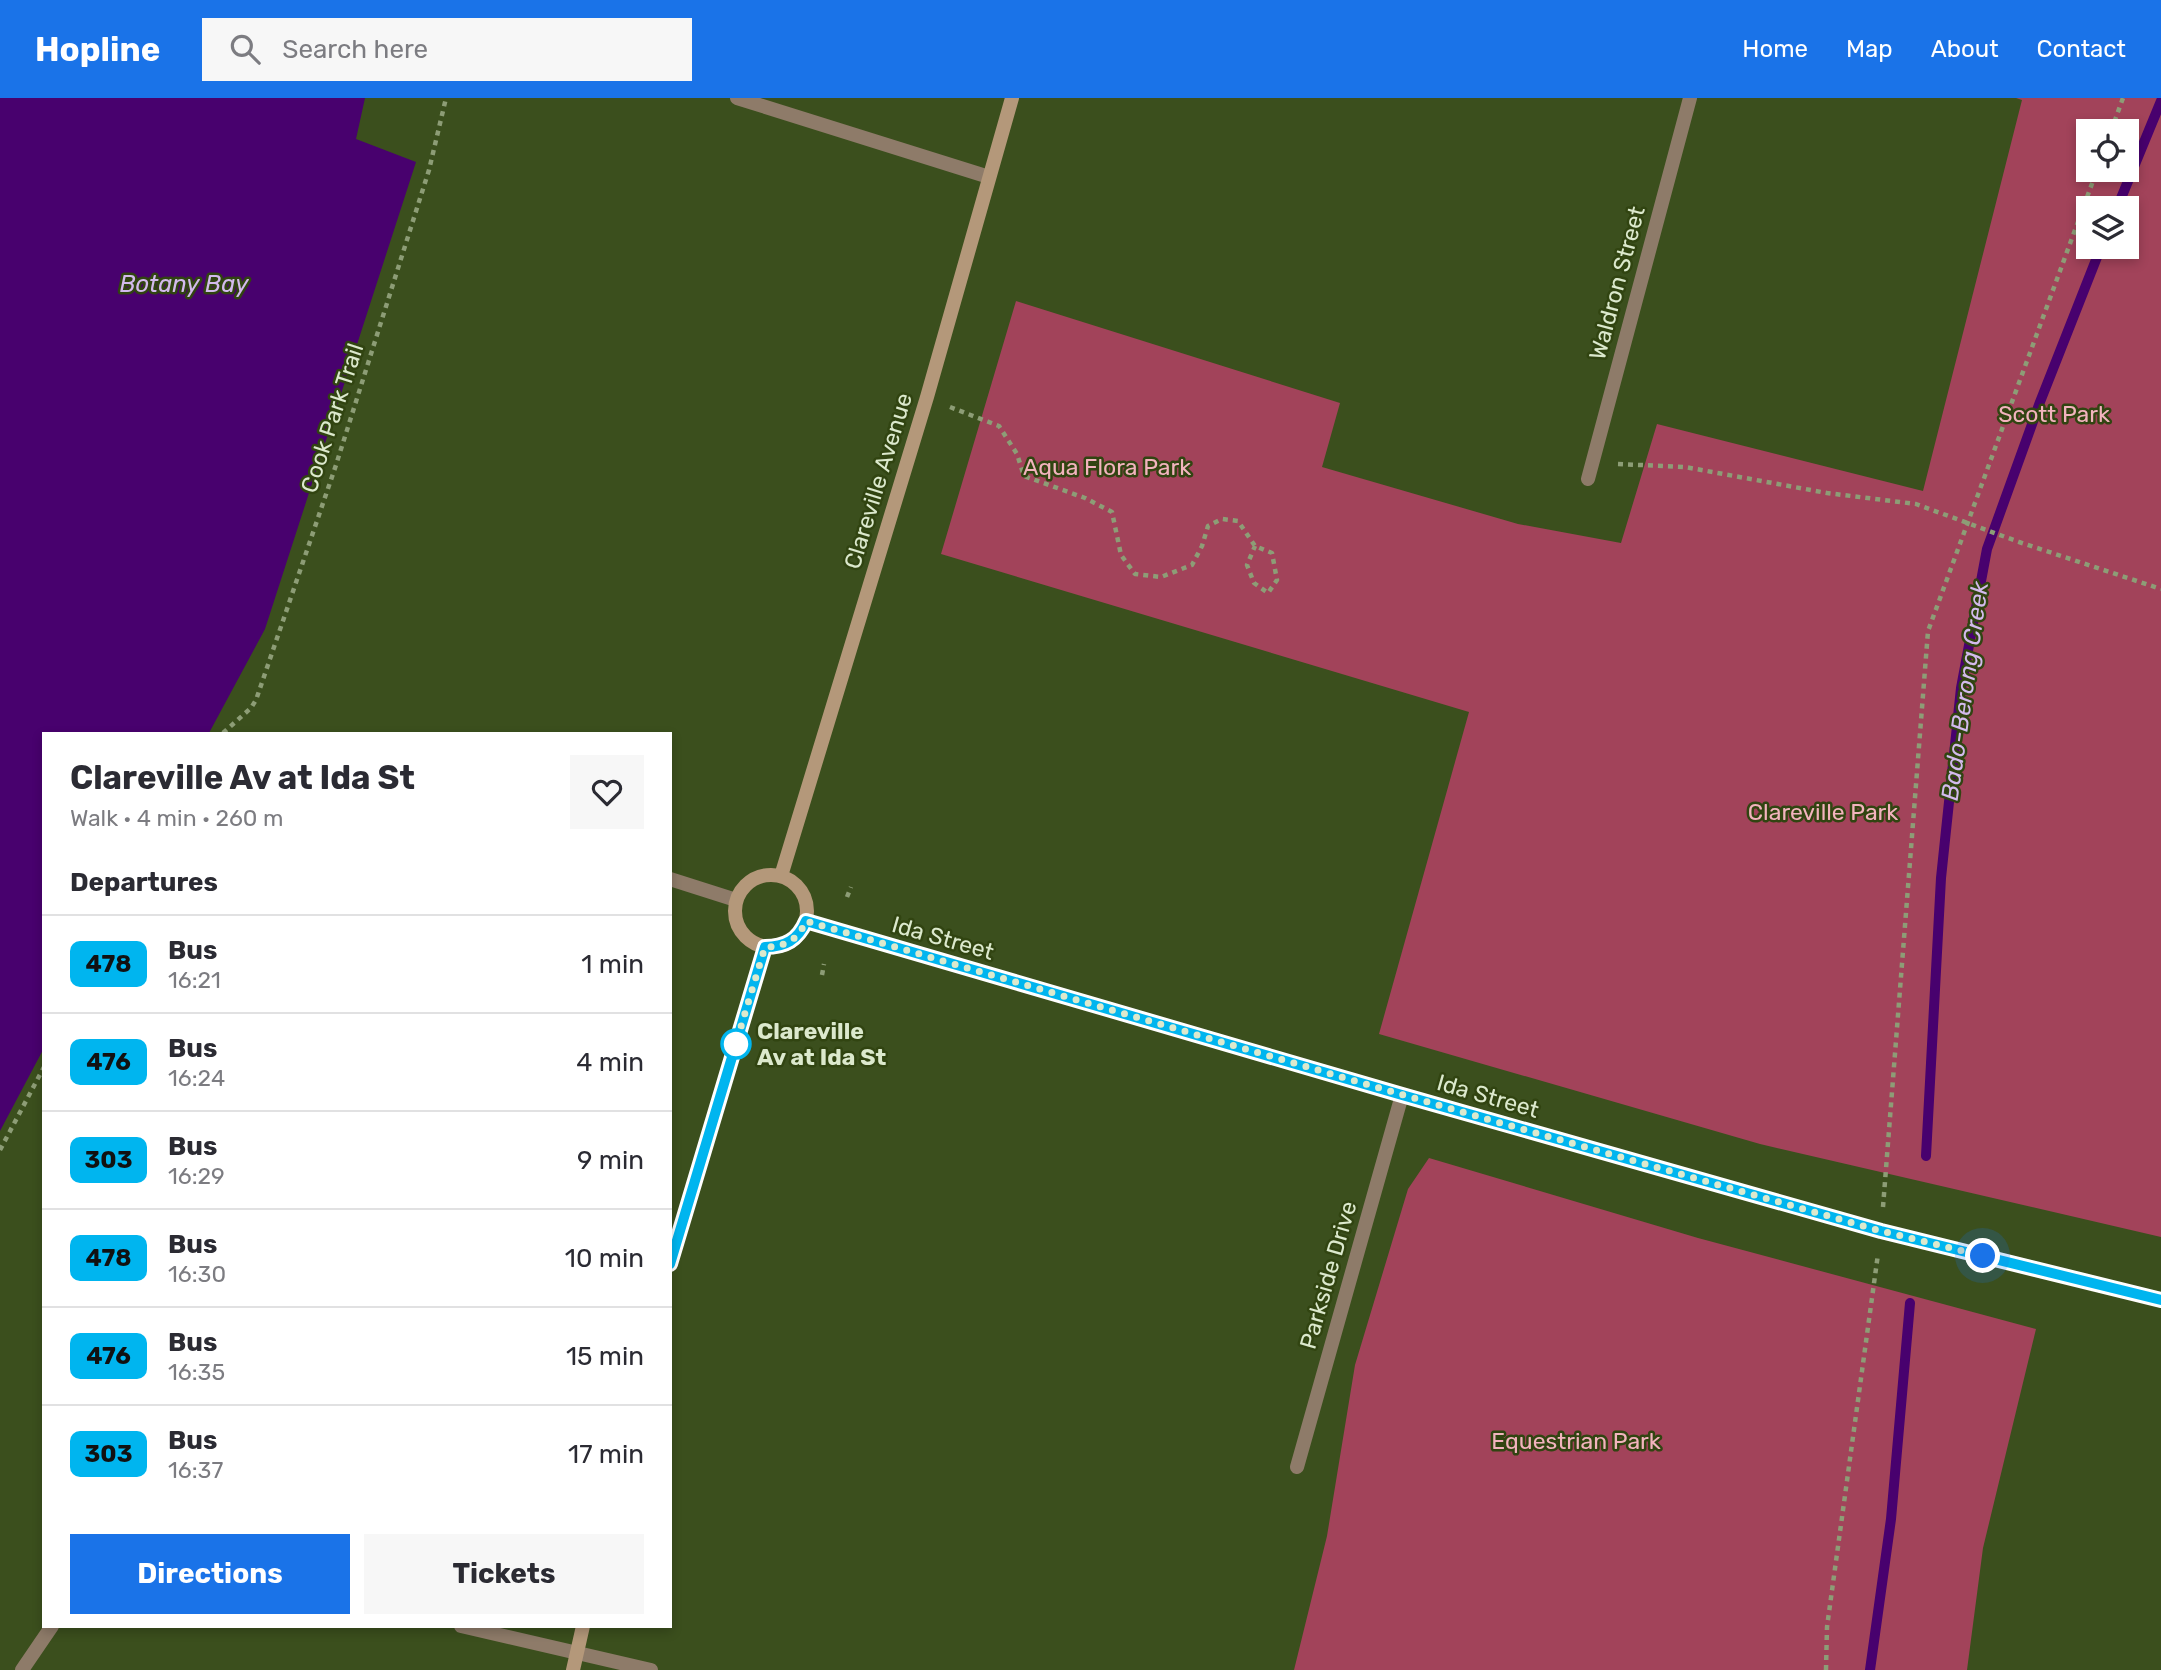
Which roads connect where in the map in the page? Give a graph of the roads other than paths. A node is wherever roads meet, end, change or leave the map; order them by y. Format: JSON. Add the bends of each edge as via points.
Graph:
{"nodes":[{"id":1,"x":737,"y":98,"type":"edge"},
{"id":2,"x":1012,"y":98,"type":"edge"},
{"id":3,"x":1690,"y":98,"type":"edge"},
{"id":4,"x":989,"y":177,"type":"junction"},
{"id":5,"x":1588,"y":479,"type":"dead end"},
{"id":6,"x":782,"y":876,"type":"junction"},
{"id":7,"x":672,"y":880,"type":"edge"},
{"id":8,"x":736,"y":900,"type":"junction"},
{"id":9,"x":806,"y":921,"type":"junction"},
{"id":10,"x":765,"y":947,"type":"junction"},
{"id":11,"x":1402,"y":1095,"type":"junction"},
{"id":12,"x":672,"y":1258,"type":"edge"},
{"id":13,"x":2161,"y":1300,"type":"edge"},
{"id":14,"x":1297,"y":1467,"type":"dead end"},
{"id":15,"x":51,"y":1628,"type":"edge"},
{"id":16,"x":470,"y":1628,"type":"edge"},
{"id":17,"x":583,"y":1628,"type":"edge"},
{"id":18,"x":577,"y":1653,"type":"junction"},
{"id":19,"x":22,"y":1670,"type":"edge"},
{"id":20,"x":573,"y":1670,"type":"edge"},
{"id":21,"x":651,"y":1670,"type":"edge"}],
"edges":[{"from":1,"to":4,"type":"street"},
{"from":2,"to":4,"type":"street","name":"Clareville Avenue"},
{"from":3,"to":5,"type":"street","name":"Waldron Street"},
{"from":4,"to":6,"type":"street","name":"Clareville Avenue"},
{"from":6,"to":8,"type":"street","via":[[749,881]]},
{"from":6,"to":9,"type":"street","via":[[806,899]]},
{"from":7,"to":8,"type":"street"},
{"from":8,"to":10,"type":"street","via":[[737,924],[753,943]]},
{"from":9,"to":10,"type":"street","via":[[786,945]]},
{"from":9,"to":11,"type":"street","name":"Ida Street"},
{"from":10,"to":12,"type":"street"},
{"from":11,"to":13,"type":"street","name":"Ida Street","via":[[1881,1231]]},
{"from":11,"to":14,"type":"street","name":"Parkside Drive"},
{"from":15,"to":19,"type":"street"},
{"from":16,"to":18,"type":"street"},
{"from":17,"to":18,"type":"street"},
{"from":18,"to":20,"type":"street"},
{"from":18,"to":21,"type":"street"}]}
